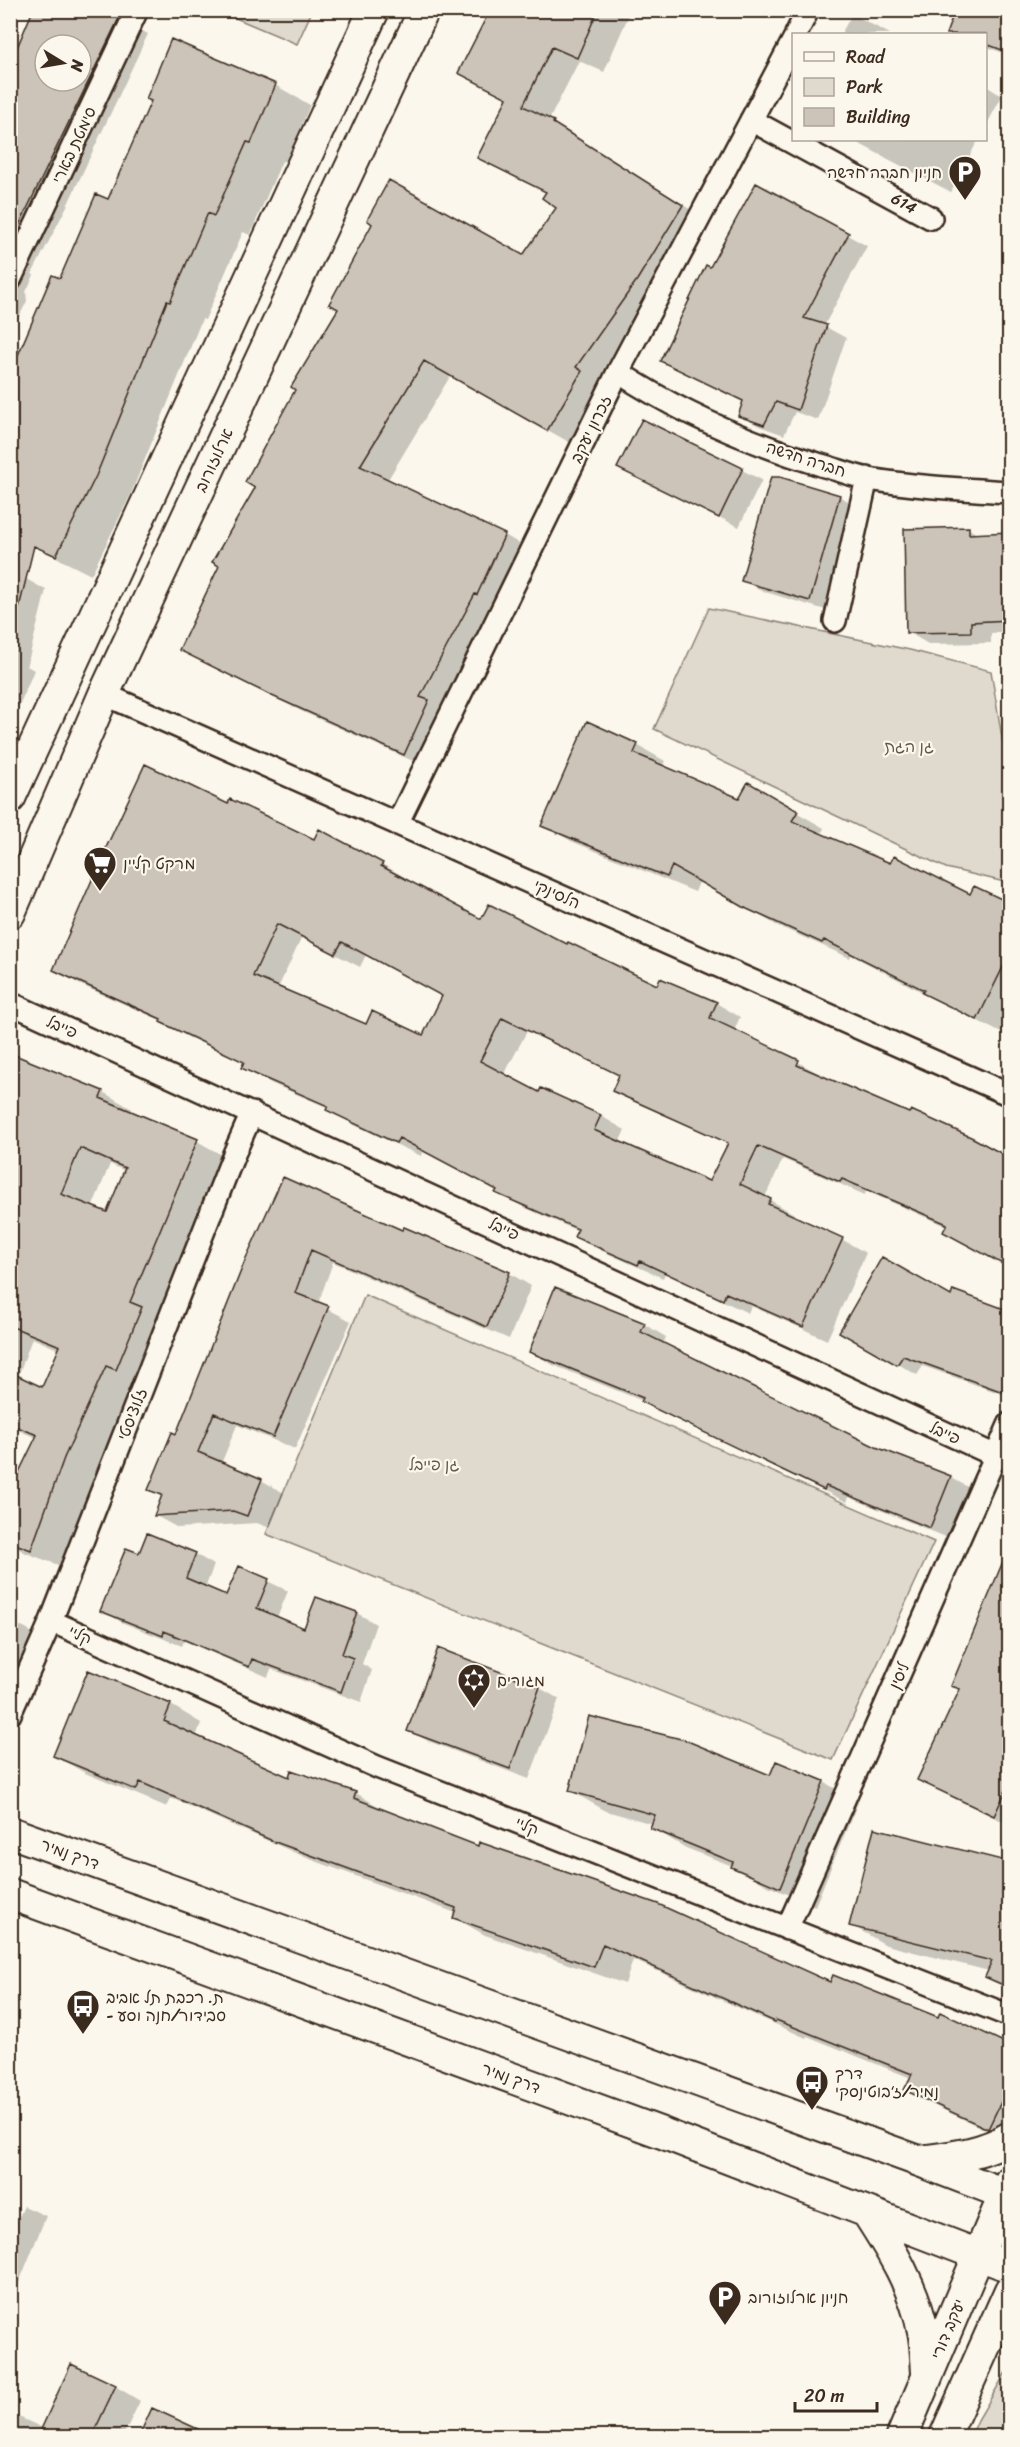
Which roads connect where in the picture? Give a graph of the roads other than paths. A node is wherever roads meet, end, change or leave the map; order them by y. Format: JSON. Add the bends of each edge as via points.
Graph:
{"nodes":[{"id":1,"x":137,"y":10,"type":"edge"},
{"id":2,"x":374,"y":10,"type":"edge"},
{"id":3,"x":424,"y":10,"type":"edge"},
{"id":4,"x":808,"y":10,"type":"edge"},
{"id":5,"x":796,"y":33,"type":"edge"},
{"id":6,"x":792,"y":43,"type":"edge"},
{"id":7,"x":751,"y":120,"type":"junction"},
{"id":8,"x":931,"y":218,"type":"dead end"},
{"id":9,"x":10,"y":280,"type":"edge"},
{"id":10,"x":618,"y":372,"type":"junction"},
{"id":11,"x":867,"y":478,"type":"junction"},
{"id":12,"x":1010,"y":492,"type":"edge"},
{"id":13,"x":835,"y":621,"type":"dead end"},
{"id":14,"x":104,"y":694,"type":"junction"},
{"id":15,"x":11,"y":796,"type":"edge"},
{"id":16,"x":398,"y":824,"type":"junction"},
{"id":17,"x":10,"y":913,"type":"edge"},
{"id":18,"x":10,"y":1004,"type":"edge"},
{"id":19,"x":1010,"y":1095,"type":"edge"},
{"id":20,"x":252,"y":1113,"type":"junction"},
{"id":21,"x":1010,"y":1423,"type":"edge"},
{"id":22,"x":996,"y":1456,"type":"junction"},
{"id":23,"x":51,"y":1621,"type":"junction"},
{"id":24,"x":10,"y":1714,"type":"edge"},
{"id":25,"x":10,"y":1832,"type":"edge"},
{"id":26,"x":10,"y":1894,"type":"edge"},
{"id":27,"x":787,"y":1929,"type":"junction"},
{"id":28,"x":1010,"y":2016,"type":"edge"},
{"id":29,"x":1010,"y":2137,"type":"edge"},
{"id":30,"x":919,"y":2161,"type":"junction"},
{"id":31,"x":1008,"y":2190,"type":"edge"},
{"id":32,"x":868,"y":2214,"type":"junction"},
{"id":33,"x":980,"y":2256,"type":"junction"},
{"id":34,"x":1010,"y":2267,"type":"edge"},
{"id":35,"x":1010,"y":2290,"type":"edge"},
{"id":36,"x":928,"y":2376,"type":"junction"},
{"id":37,"x":902,"y":2436,"type":"edge"},
{"id":38,"x":945,"y":2436,"type":"edge"}],
"edges":[{"from":1,"to":9,"type":"street","name":"סימטת בארי"},
{"from":2,"to":15,"type":"main road"},
{"from":3,"to":14,"type":"main road","name":"ארלוזורוב"},
{"from":4,"to":5,"type":"street"},
{"from":6,"to":7,"type":"street","name":"זכרון יעקב"},
{"from":7,"to":8,"type":"street","name":"614"},
{"from":7,"to":10,"type":"street","name":"זכרון יעקב"},
{"from":10,"to":11,"type":"street","name":"חברה חדשה","via":[[657,398],[738,436]]},
{"from":10,"to":16,"type":"street","name":"זכרון יעקב"},
{"from":11,"to":12,"type":"street","name":"חברה חדשה"},
{"from":11,"to":13,"type":"street"},
{"from":14,"to":16,"type":"street","name":"הלסינקי"},
{"from":14,"to":17,"type":"main road","name":"ארלוזורוב"},
{"from":16,"to":19,"type":"street","name":"הלסינקי"},
{"from":18,"to":20,"type":"street","name":"פייבל"},
{"from":20,"to":22,"type":"street","name":"פייבל"},
{"from":20,"to":23,"type":"street","name":"זלוציסטי"},
{"from":21,"to":22,"type":"street","name":"ליסין"},
{"from":22,"to":27,"type":"street","name":"ליסין"},
{"from":23,"to":24,"type":"street","name":"זלוציסטי"},
{"from":23,"to":27,"type":"street","name":"קליי","via":[[377,1767]]},
{"from":25,"to":30,"type":"main road","name":"דרך נמיר"},
{"from":26,"to":32,"type":"main road","name":"דרך נמיר","via":[[662,2133]]},
{"from":27,"to":28,"type":"street","name":"קליי"},
{"from":29,"to":30,"type":"main road","via":[[972,2153]]},
{"from":30,"to":31,"type":"main road","name":"דרך נמיר"},
{"from":31,"to":33,"type":"main road","name":"יעקב דורי"},
{"from":32,"to":33,"type":"main road","name":"דרך נמיר"},
{"from":32,"to":36,"type":"main road","via":[[905,2276],[924,2332]]},
{"from":33,"to":34,"type":"main road","name":"דרך נמיר"},
{"from":33,"to":36,"type":"main road","name":"יעקב דורי"},
{"from":35,"to":38,"type":"main road"},
{"from":36,"to":37,"type":"main road","name":"יעקב דורי"}]}
